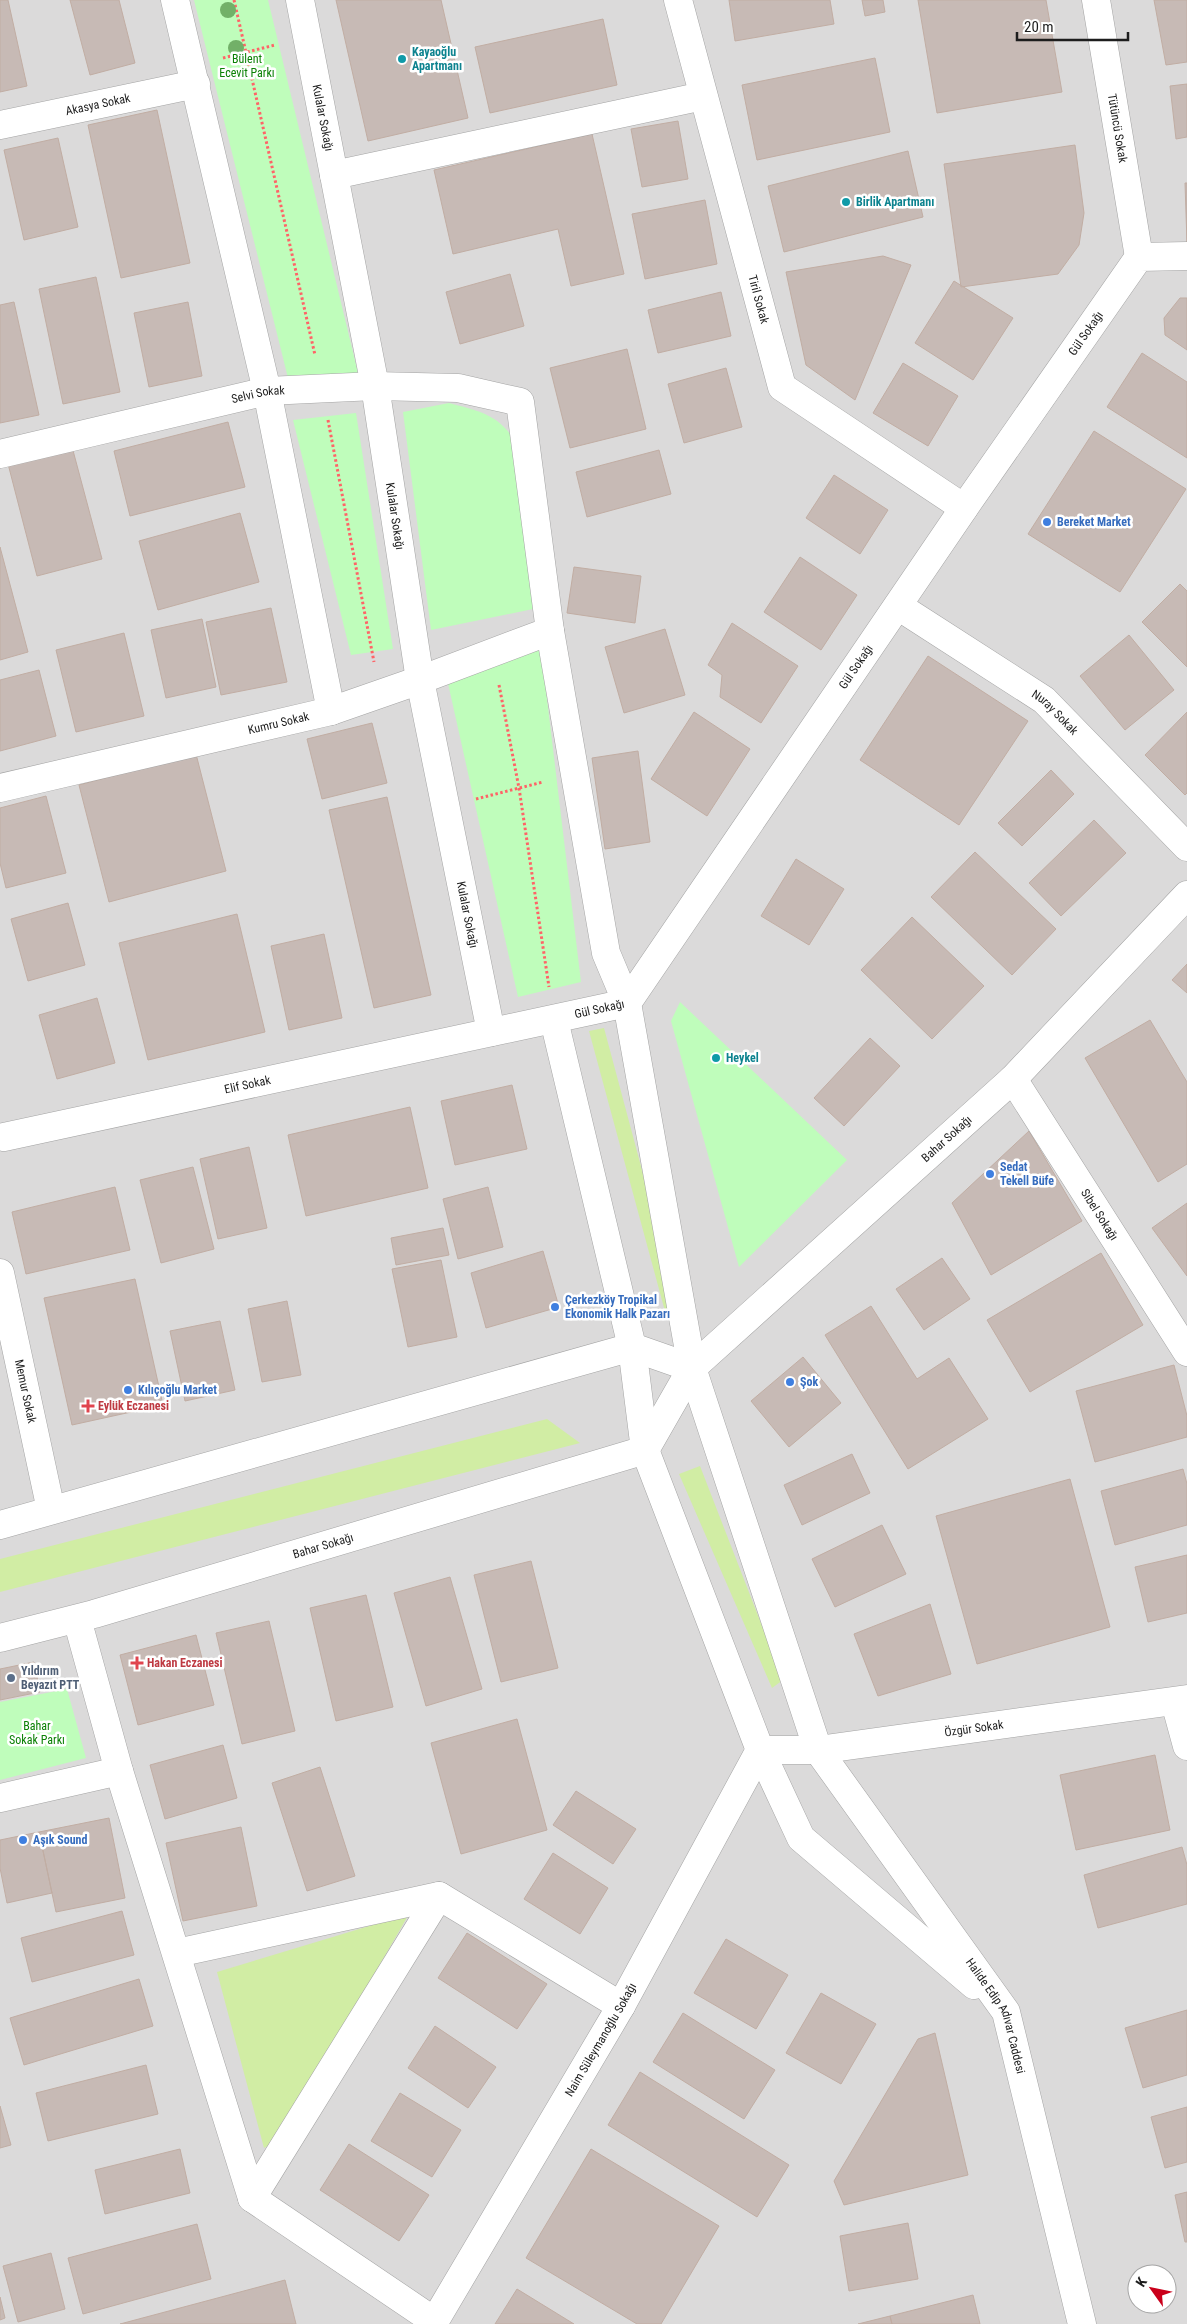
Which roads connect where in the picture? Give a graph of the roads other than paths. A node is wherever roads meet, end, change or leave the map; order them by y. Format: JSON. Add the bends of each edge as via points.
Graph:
{"nodes":[{"id":1,"x":175,"y":0,"type":"edge"},
{"id":2,"x":300,"y":0,"type":"edge"},
{"id":3,"x":678,"y":0,"type":"edge"},
{"id":4,"x":1096,"y":0,"type":"edge"},
{"id":5,"x":194,"y":75,"type":"junction"},
{"id":6,"x":703,"y":96,"type":"junction"},
{"id":7,"x":0,"y":125,"type":"edge"},
{"id":8,"x":334,"y":175,"type":"junction"},
{"id":9,"x":1187,"y":256,"type":"edge"},
{"id":10,"x":1139,"y":257,"type":"junction"},
{"id":11,"x":374,"y":386,"type":"junction"},
{"id":12,"x":268,"y":391,"type":"junction"},
{"id":13,"x":520,"y":402,"type":"joint"},
{"id":14,"x":0,"y":454,"type":"edge"},
{"id":15,"x":964,"y":508,"type":"junction"},
{"id":16,"x":898,"y":606,"type":"junction"},
{"id":17,"x":550,"y":631,"type":"junction"},
{"id":18,"x":420,"y":680,"type":"junction"},
{"id":19,"x":331,"y":711,"type":"junction"},
{"id":20,"x":0,"y":788,"type":"edge"},
{"id":21,"x":1187,"y":847,"type":"edge"},
{"id":22,"x":1187,"y":895,"type":"edge"},
{"id":23,"x":627,"y":1003,"type":"junction"},
{"id":24,"x":554,"y":1020,"type":"junction"},
{"id":25,"x":491,"y":1032,"type":"junction"},
{"id":26,"x":1013,"y":1079,"type":"junction"},
{"id":27,"x":1,"y":1131,"type":"edge"},
{"id":28,"x":0,"y":1273,"type":"edge"},
{"id":29,"x":632,"y":1347,"type":"junction"},
{"id":30,"x":1187,"y":1352,"type":"edge"},
{"id":31,"x":692,"y":1368,"type":"junction"},
{"id":32,"x":645,"y":1450,"type":"junction"},
{"id":33,"x":51,"y":1510,"type":"junction"},
{"id":34,"x":0,"y":1524,"type":"edge"},
{"id":35,"x":76,"y":1619,"type":"junction"},
{"id":36,"x":0,"y":1638,"type":"edge"},
{"id":37,"x":1181,"y":1701,"type":"edge"},
{"id":38,"x":1187,"y":1746,"type":"edge"},
{"id":39,"x":760,"y":1750,"type":"junction"},
{"id":40,"x":818,"y":1750,"type":"junction"},
{"id":41,"x":119,"y":1771,"type":"junction"},
{"id":42,"x":0,"y":1798,"type":"edge"},
{"id":43,"x":439,"y":1896,"type":"junction"},
{"id":44,"x":177,"y":1953,"type":"junction"},
{"id":45,"x":621,"y":2006,"type":"junction"},
{"id":46,"x":1006,"y":2012,"type":"junction"},
{"id":47,"x":252,"y":2198,"type":"junction"},
{"id":48,"x":434,"y":2322,"type":"edge"},
{"id":49,"x":1082,"y":2324,"type":"edge"}],
"edges":[{"from":1,"to":5,"type":"street"},
{"from":2,"to":8,"type":"street","name":"Kulalar Sokağı"},
{"from":3,"to":6,"type":"street","name":"Tiril Sokak"},
{"from":4,"to":10,"type":"street","name":"Tütüncü Sokak"},
{"from":5,"to":7,"type":"street","name":"Akasya Sokak"},
{"from":5,"to":12,"type":"street"},
{"from":6,"to":8,"type":"street"},
{"from":6,"to":15,"type":"street","name":"Tiril Sokak","via":[[782,387]]},
{"from":8,"to":11,"type":"street","name":"Kulalar Sokağı"},
{"from":9,"to":10,"type":"street"},
{"from":10,"to":15,"type":"street","name":"Gül Sokağı"},
{"from":11,"to":12,"type":"street","name":"Selvi Sokak"},
{"from":11,"to":13,"type":"street","name":"Selvi Sokak","via":[[458,388]]},
{"from":11,"to":18,"type":"street","name":"Kulalar Sokağı"},
{"from":12,"to":14,"type":"street","name":"Selvi Sokak"},
{"from":12,"to":19,"type":"street"},
{"from":13,"to":17,"type":"street","name":"Halide Edip Adıvar Caddesi"},
{"from":15,"to":16,"type":"street","name":"Gül Sokağı"},
{"from":16,"to":21,"type":"street","name":"Nuray Sokak","via":[[1044,700]]},
{"from":16,"to":23,"type":"street","name":"Gül Sokağı"},
{"from":17,"to":18,"type":"street","name":"Kumru Sokak"},
{"from":17,"to":23,"type":"street","name":"Halide Edip Adıvar Caddesi","via":[[606,952]]},
{"from":18,"to":19,"type":"street","name":"Kumru Sokak"},
{"from":18,"to":25,"type":"street","name":"Kulalar Sokağı"},
{"from":19,"to":20,"type":"street","name":"Kumru Sokak"},
{"from":22,"to":26,"type":"street","name":"Bahar Sokağı"},
{"from":23,"to":24,"type":"street","name":"Gül Sokağı"},
{"from":23,"to":31,"type":"street","name":"Halide Edip Adıvar Caddesi"},
{"from":24,"to":25,"type":"street","name":"Gül Sokağı"},
{"from":24,"to":29,"type":"street"},
{"from":25,"to":27,"type":"street","name":"Elif Sokak"},
{"from":26,"to":30,"type":"street","name":"Sibel Sokağı"},
{"from":26,"to":31,"type":"street","name":"Bahar Sokağı"},
{"from":28,"to":33,"type":"street","name":"Memur Sokak"},
{"from":29,"to":31,"type":"street"},
{"from":29,"to":32,"type":"street"},
{"from":29,"to":33,"type":"street"},
{"from":31,"to":32,"type":"street","name":"Bahar Sokağı"},
{"from":31,"to":40,"type":"street","name":"Halide Edip Adıvar Caddesi"},
{"from":32,"to":35,"type":"street","name":"Bahar Sokağı"},
{"from":32,"to":39,"type":"street"},
{"from":33,"to":34,"type":"street"},
{"from":35,"to":36,"type":"street","name":"Bahar Sokağı"},
{"from":35,"to":41,"type":"street"},
{"from":37,"to":38,"type":"street"},
{"from":37,"to":40,"type":"street","name":"Özgür Sokak"},
{"from":39,"to":40,"type":"street","name":"Özgür Sokak"},
{"from":39,"to":45,"type":"street","name":"Naim Süleymanoğlu Sokağı"},
{"from":39,"to":46,"type":"street","via":[[801,1838]]},
{"from":40,"to":46,"type":"street","name":"Halide Edip Adıvar Caddesi"},
{"from":41,"to":42,"type":"street"},
{"from":41,"to":44,"type":"street"},
{"from":43,"to":44,"type":"street"},
{"from":43,"to":45,"type":"street"},
{"from":43,"to":47,"type":"street"},
{"from":44,"to":47,"type":"street"},
{"from":45,"to":48,"type":"street","name":"Naim Süleymanoğlu Sokağı"},
{"from":46,"to":49,"type":"street","name":"Halide Edip Adıvar Caddesi"},
{"from":47,"to":48,"type":"street"}]}
